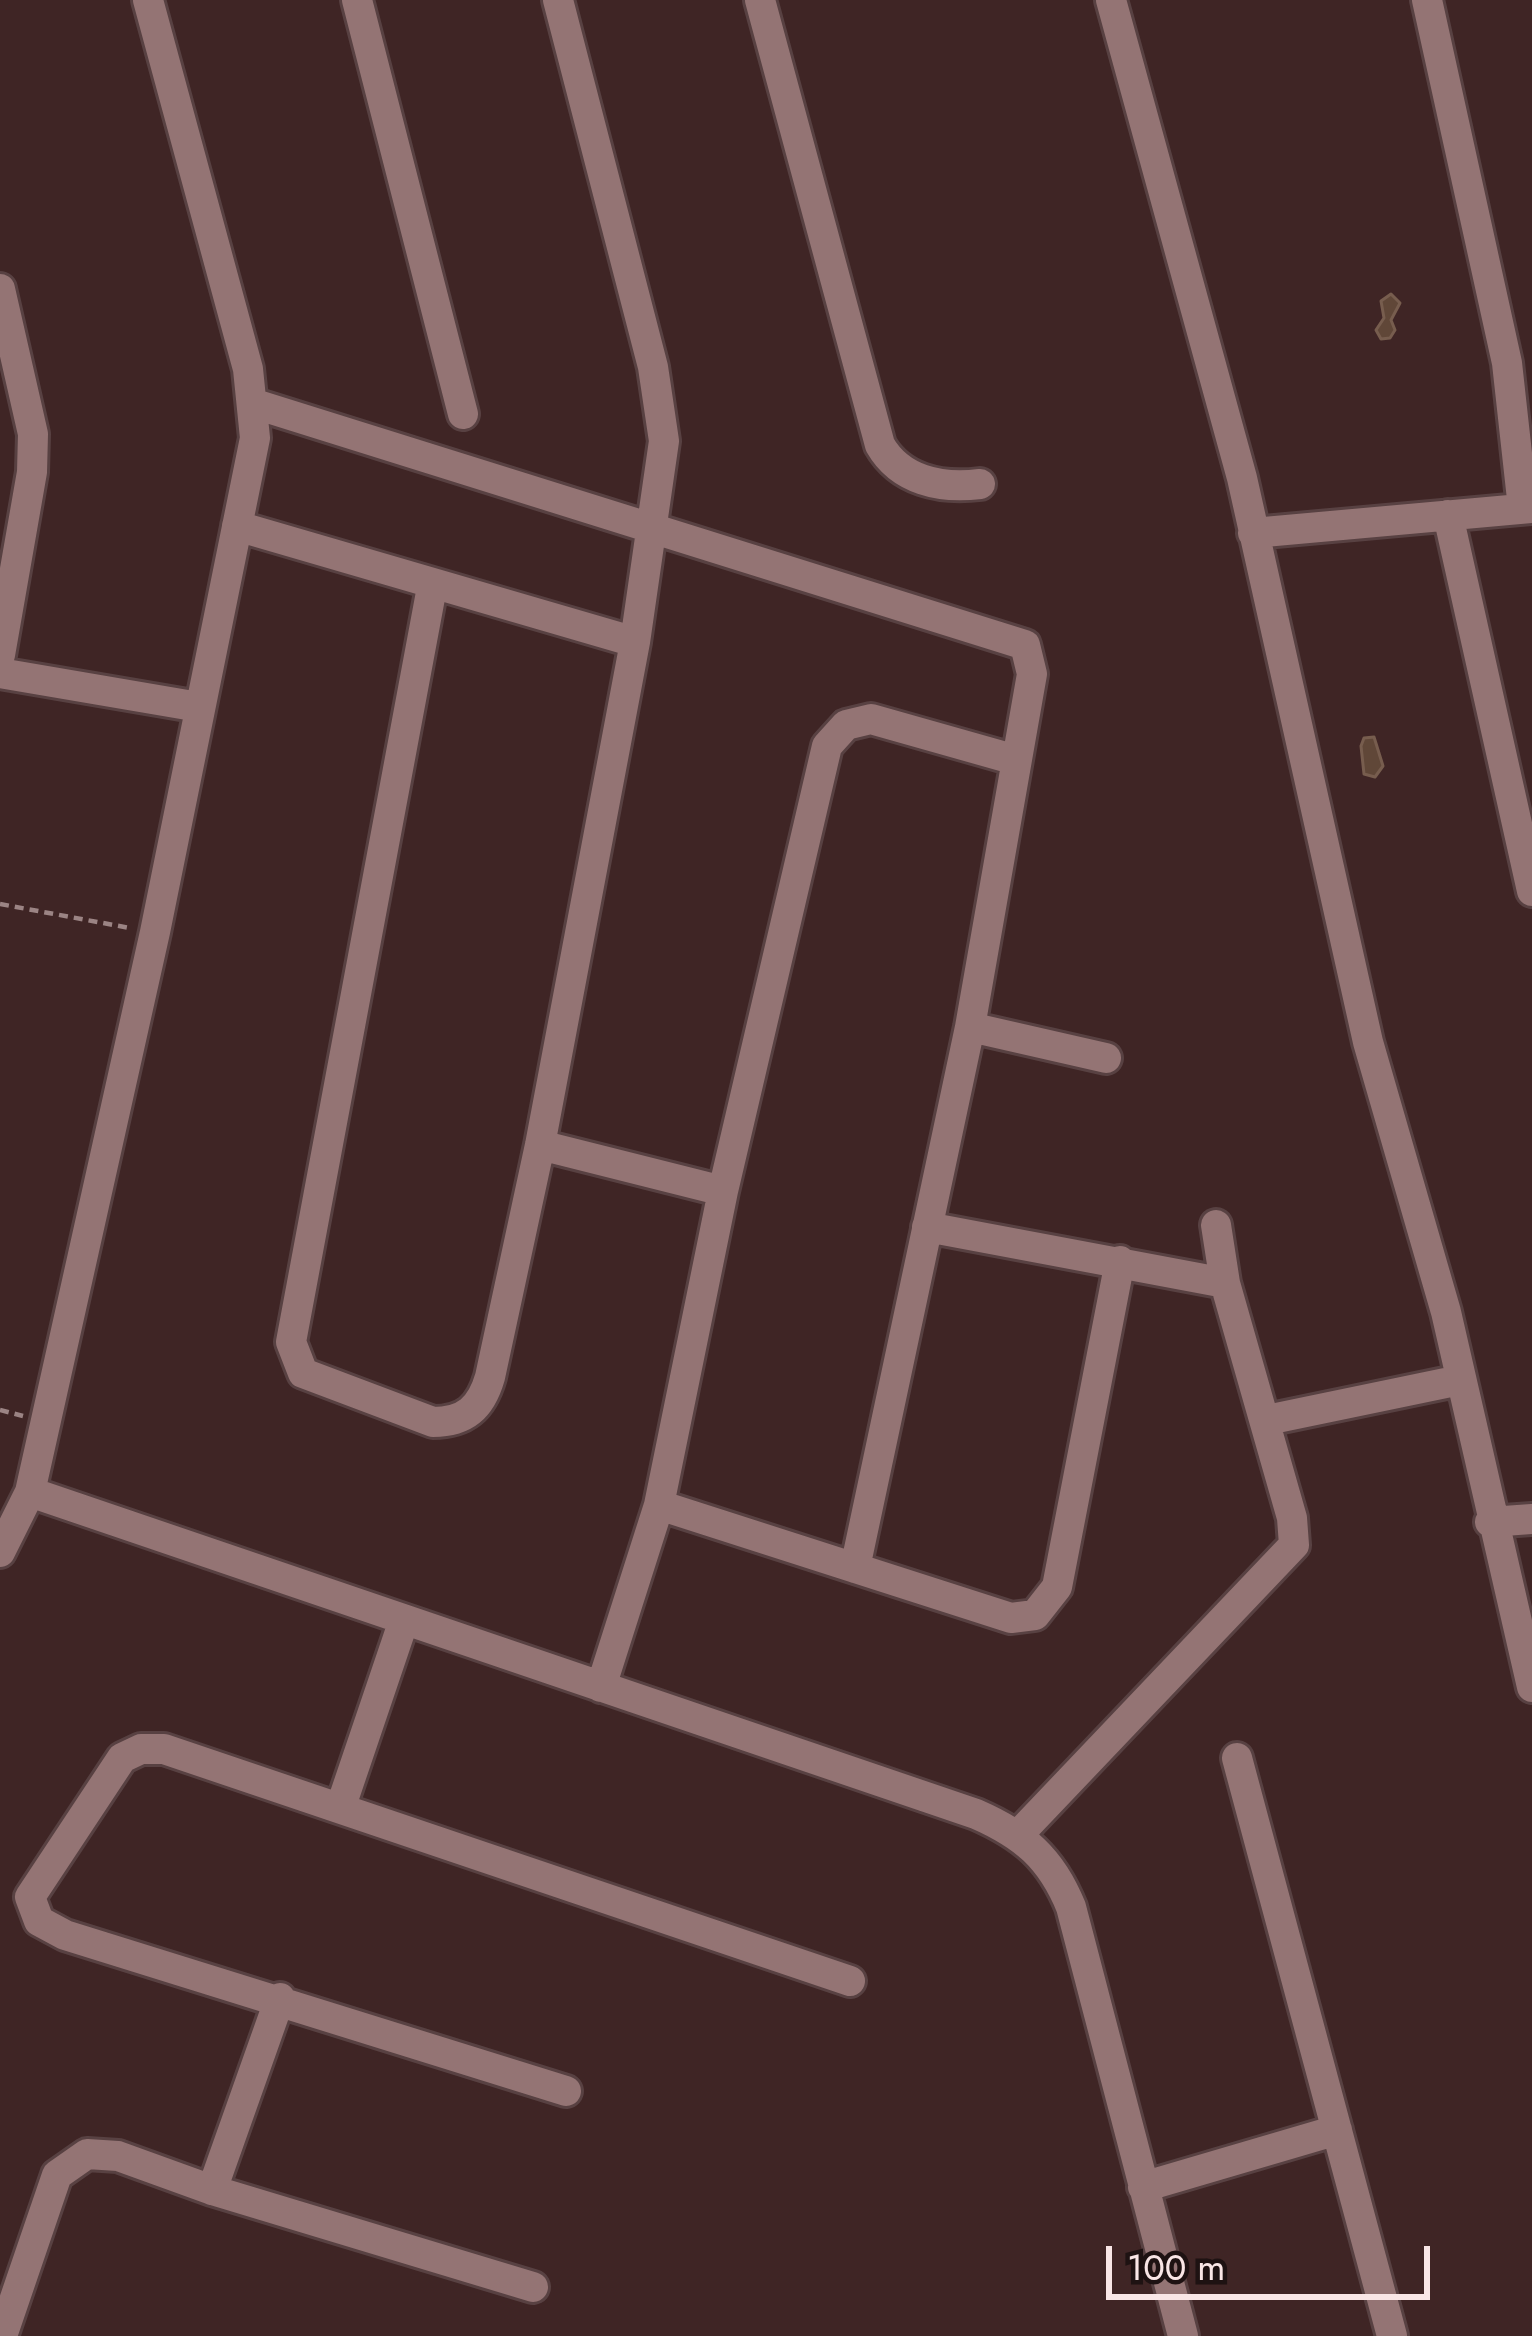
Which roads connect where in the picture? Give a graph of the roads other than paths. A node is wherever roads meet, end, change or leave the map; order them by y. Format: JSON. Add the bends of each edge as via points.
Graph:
{"nodes":[{"id":1,"x":148,"y":0,"type":"edge"},
{"id":2,"x":357,"y":0,"type":"edge"},
{"id":3,"x":558,"y":0,"type":"edge"},
{"id":4,"x":760,"y":0,"type":"edge"},
{"id":5,"x":1111,"y":0,"type":"edge"},
{"id":6,"x":1427,"y":0,"type":"edge"},
{"id":7,"x":0,"y":289,"type":"edge"},
{"id":8,"x":255,"y":404,"type":"junction"},
{"id":9,"x":464,"y":414,"type":"dead end"},
{"id":10,"x":980,"y":484,"type":"dead end"},
{"id":11,"x":1527,"y":508,"type":"edge"},
{"id":12,"x":1448,"y":515,"type":"junction"},
{"id":13,"x":237,"y":526,"type":"junction"},
{"id":14,"x":653,"y":529,"type":"junction"},
{"id":15,"x":1253,"y":533,"type":"junction"},
{"id":16,"x":432,"y":587,"type":"junction"},
{"id":17,"x":635,"y":643,"type":"junction"},
{"id":18,"x":0,"y":655,"type":"edge"},
{"id":19,"x":0,"y":674,"type":"edge"},
{"id":20,"x":199,"y":706,"type":"junction"},
{"id":21,"x":1016,"y":760,"type":"junction"},
{"id":22,"x":1532,"y":891,"type":"edge"},
{"id":23,"x":970,"y":1027,"type":"junction"},
{"id":24,"x":1106,"y":1058,"type":"dead end"},
{"id":25,"x":540,"y":1145,"type":"junction"},
{"id":26,"x":723,"y":1191,"type":"junction"},
{"id":27,"x":1216,"y":1225,"type":"dead end"},
{"id":28,"x":928,"y":1227,"type":"junction"},
{"id":29,"x":1120,"y":1261,"type":"junction"},
{"id":30,"x":1225,"y":1283,"type":"junction"},
{"id":31,"x":1460,"y":1380,"type":"junction"},
{"id":32,"x":1267,"y":1420,"type":"junction"},
{"id":33,"x":30,"y":1492,"type":"junction"},
{"id":34,"x":659,"y":1505,"type":"junction"},
{"id":35,"x":1532,"y":1519,"type":"edge"},
{"id":36,"x":1490,"y":1522,"type":"junction"},
{"id":37,"x":0,"y":1552,"type":"edge"},
{"id":38,"x":855,"y":1568,"type":"junction"},
{"id":39,"x":404,"y":1621,"type":"junction"},
{"id":40,"x":601,"y":1687,"type":"junction"},
{"id":41,"x":1532,"y":1687,"type":"edge"},
{"id":42,"x":1237,"y":1758,"type":"dead end"},
{"id":43,"x":341,"y":1806,"type":"junction"},
{"id":44,"x":1019,"y":1834,"type":"junction"},
{"id":45,"x":850,"y":1981,"type":"dead end"},
{"id":46,"x":280,"y":1998,"type":"junction"},
{"id":47,"x":566,"y":2091,"type":"dead end"},
{"id":48,"x":1337,"y":2130,"type":"junction"},
{"id":49,"x":1143,"y":2187,"type":"junction"},
{"id":50,"x":212,"y":2190,"type":"junction"},
{"id":51,"x":533,"y":2287,"type":"dead end"},
{"id":52,"x":2,"y":2336,"type":"edge"},
{"id":53,"x":1183,"y":2336,"type":"edge"},
{"id":54,"x":1391,"y":2336,"type":"edge"}],
"edges":[{"from":1,"to":8,"type":"street"},
{"from":2,"to":9,"type":"street"},
{"from":3,"to":14,"type":"street","via":[[662,407]]},
{"from":4,"to":10,"type":"street","via":[[880,445],[908,475]]},
{"from":5,"to":15,"type":"street"},
{"from":6,"to":11,"type":"street","via":[[1507,363]]},
{"from":7,"to":18,"type":"street","via":[[33,434]]},
{"from":8,"to":13,"type":"street"},
{"from":8,"to":14,"type":"street"},
{"from":11,"to":12,"type":"street"},
{"from":12,"to":15,"type":"street"},
{"from":12,"to":22,"type":"street"},
{"from":13,"to":16,"type":"street"},
{"from":13,"to":20,"type":"street"},
{"from":14,"to":17,"type":"street"},
{"from":14,"to":21,"type":"street","via":[[1020,639],[1032,674]]},
{"from":15,"to":31,"type":"street","via":[[1368,1042]]},
{"from":16,"to":17,"type":"street"},
{"from":16,"to":25,"type":"street","via":[[293,1328],[302,1373],[433,1422],[475,1409],[490,1377]]},
{"from":17,"to":25,"type":"street"},
{"from":19,"to":20,"type":"street"},
{"from":20,"to":33,"type":"street"},
{"from":21,"to":23,"type":"street"},
{"from":21,"to":26,"type":"street","via":[[871,719],[846,725],[827,746]]},
{"from":23,"to":24,"type":"street"},
{"from":23,"to":28,"type":"street"},
{"from":25,"to":26,"type":"street"},
{"from":26,"to":34,"type":"street"},
{"from":27,"to":30,"type":"street"},
{"from":28,"to":29,"type":"street"},
{"from":28,"to":38,"type":"street"},
{"from":29,"to":30,"type":"street"},
{"from":29,"to":38,"type":"street","via":[[1051,1600],[1036,1615],[1011,1618]]},
{"from":30,"to":32,"type":"street"},
{"from":31,"to":32,"type":"street"},
{"from":31,"to":36,"type":"street"},
{"from":32,"to":44,"type":"street","via":[[1292,1518],[1292,1550]]},
{"from":33,"to":37,"type":"street"},
{"from":33,"to":39,"type":"street"},
{"from":34,"to":38,"type":"street"},
{"from":34,"to":40,"type":"street"},
{"from":35,"to":36,"type":"street"},
{"from":36,"to":41,"type":"street"},
{"from":39,"to":40,"type":"street"},
{"from":39,"to":43,"type":"street"},
{"from":40,"to":44,"type":"street"},
{"from":42,"to":48,"type":"street"},
{"from":43,"to":45,"type":"street"},
{"from":43,"to":46,"type":"street","via":[[176,1752],[133,1752],[114,1767],[30,1898],[39,1921],[65,1935]]},
{"from":44,"to":49,"type":"street","via":[[1041,1852],[1070,1907]]},
{"from":46,"to":47,"type":"street"},
{"from":46,"to":50,"type":"street"},
{"from":48,"to":49,"type":"street"},
{"from":48,"to":54,"type":"street"},
{"from":49,"to":53,"type":"street"},
{"from":50,"to":51,"type":"street"},
{"from":50,"to":52,"type":"street","via":[[118,2156],[87,2154],[65,2165]]}]}
